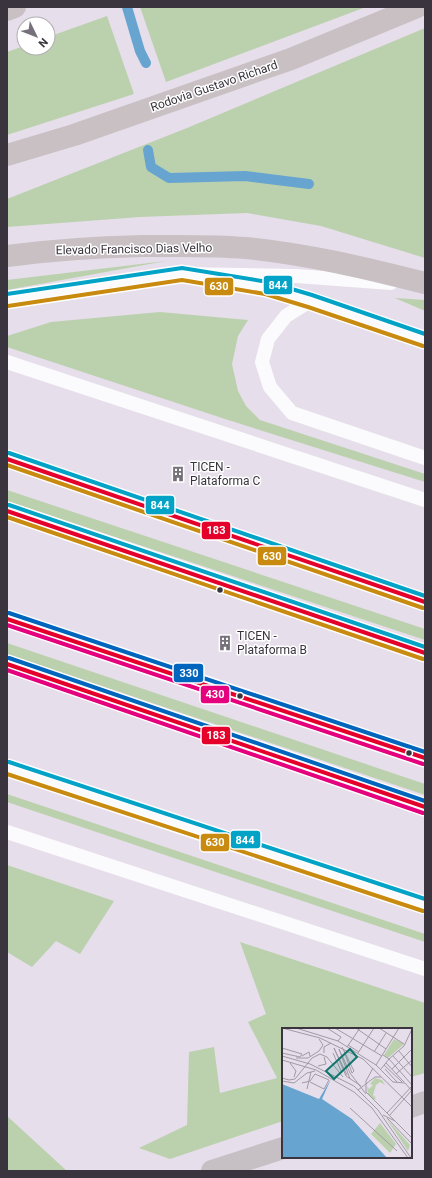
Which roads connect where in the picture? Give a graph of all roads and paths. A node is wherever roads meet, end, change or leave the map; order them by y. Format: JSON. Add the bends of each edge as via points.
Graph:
{"nodes":[{"id":1,"x":15,"y":7,"type":"edge"},
{"id":2,"x":418,"y":7,"type":"edge"},
{"id":3,"x":7,"y":10,"type":"edge"},
{"id":4,"x":7,"y":155,"type":"edge"},
{"id":5,"x":7,"y":256,"type":"edge"},
{"id":6,"x":182,"y":274,"type":"junction"},
{"id":7,"x":425,"y":284,"type":"edge"},
{"id":8,"x":7,"y":300,"type":"edge"},
{"id":9,"x":310,"y":301,"type":"junction"},
{"id":10,"x":425,"y":340,"type":"edge"},
{"id":11,"x":7,"y":362,"type":"edge"},
{"id":12,"x":425,"y":458,"type":"edge"},
{"id":13,"x":7,"y":459,"type":"edge"},
{"id":14,"x":425,"y":500,"type":"edge"},
{"id":15,"x":7,"y":511,"type":"edge"},
{"id":16,"x":425,"y":602,"type":"edge"},
{"id":17,"x":7,"y":619,"type":"edge"},
{"id":18,"x":425,"y":652,"type":"edge"},
{"id":19,"x":7,"y":664,"type":"edge"},
{"id":20,"x":425,"y":758,"type":"edge"},
{"id":21,"x":7,"y":768,"type":"edge"},
{"id":22,"x":425,"y":807,"type":"edge"},
{"id":23,"x":7,"y":832,"type":"edge"},
{"id":24,"x":425,"y":905,"type":"edge"},
{"id":25,"x":425,"y":969,"type":"edge"},
{"id":26,"x":425,"y":1102,"type":"edge"},
{"id":27,"x":412,"y":1107,"type":"edge"},
{"id":28,"x":282,"y":1148,"type":"edge"},
{"id":29,"x":212,"y":1171,"type":"edge"}],
"edges":[{"from":1,"to":3,"type":"highway"},
{"from":2,"to":4,"type":"highway","name":"Rodovia Gustavo Richard","via":[[292,59],[74,135]]},
{"from":5,"to":7,"type":"highway","name":"Elevado Francisco Dias Velho","via":[[100,247],[188,245],[246,248],[361,267]]},
{"from":6,"to":7,"type":"lane","via":[[296,276]]},
{"from":6,"to":8,"type":"lane"},
{"from":6,"to":9,"type":"lane","via":[[266,288]]},
{"from":9,"to":10,"type":"lane"},
{"from":9,"to":12,"type":"lane","via":[[286,316],[268,339],[262,362],[270,387],[292,413]]},
{"from":11,"to":14,"type":"lane"},
{"from":13,"to":16,"type":"lane"},
{"from":15,"to":18,"type":"lane"},
{"from":17,"to":20,"type":"lane"},
{"from":19,"to":22,"type":"lane"},
{"from":21,"to":24,"type":"lane"},
{"from":23,"to":25,"type":"lane"},
{"from":26,"to":27,"type":"main road"},
{"from":28,"to":29,"type":"main road"}]}
